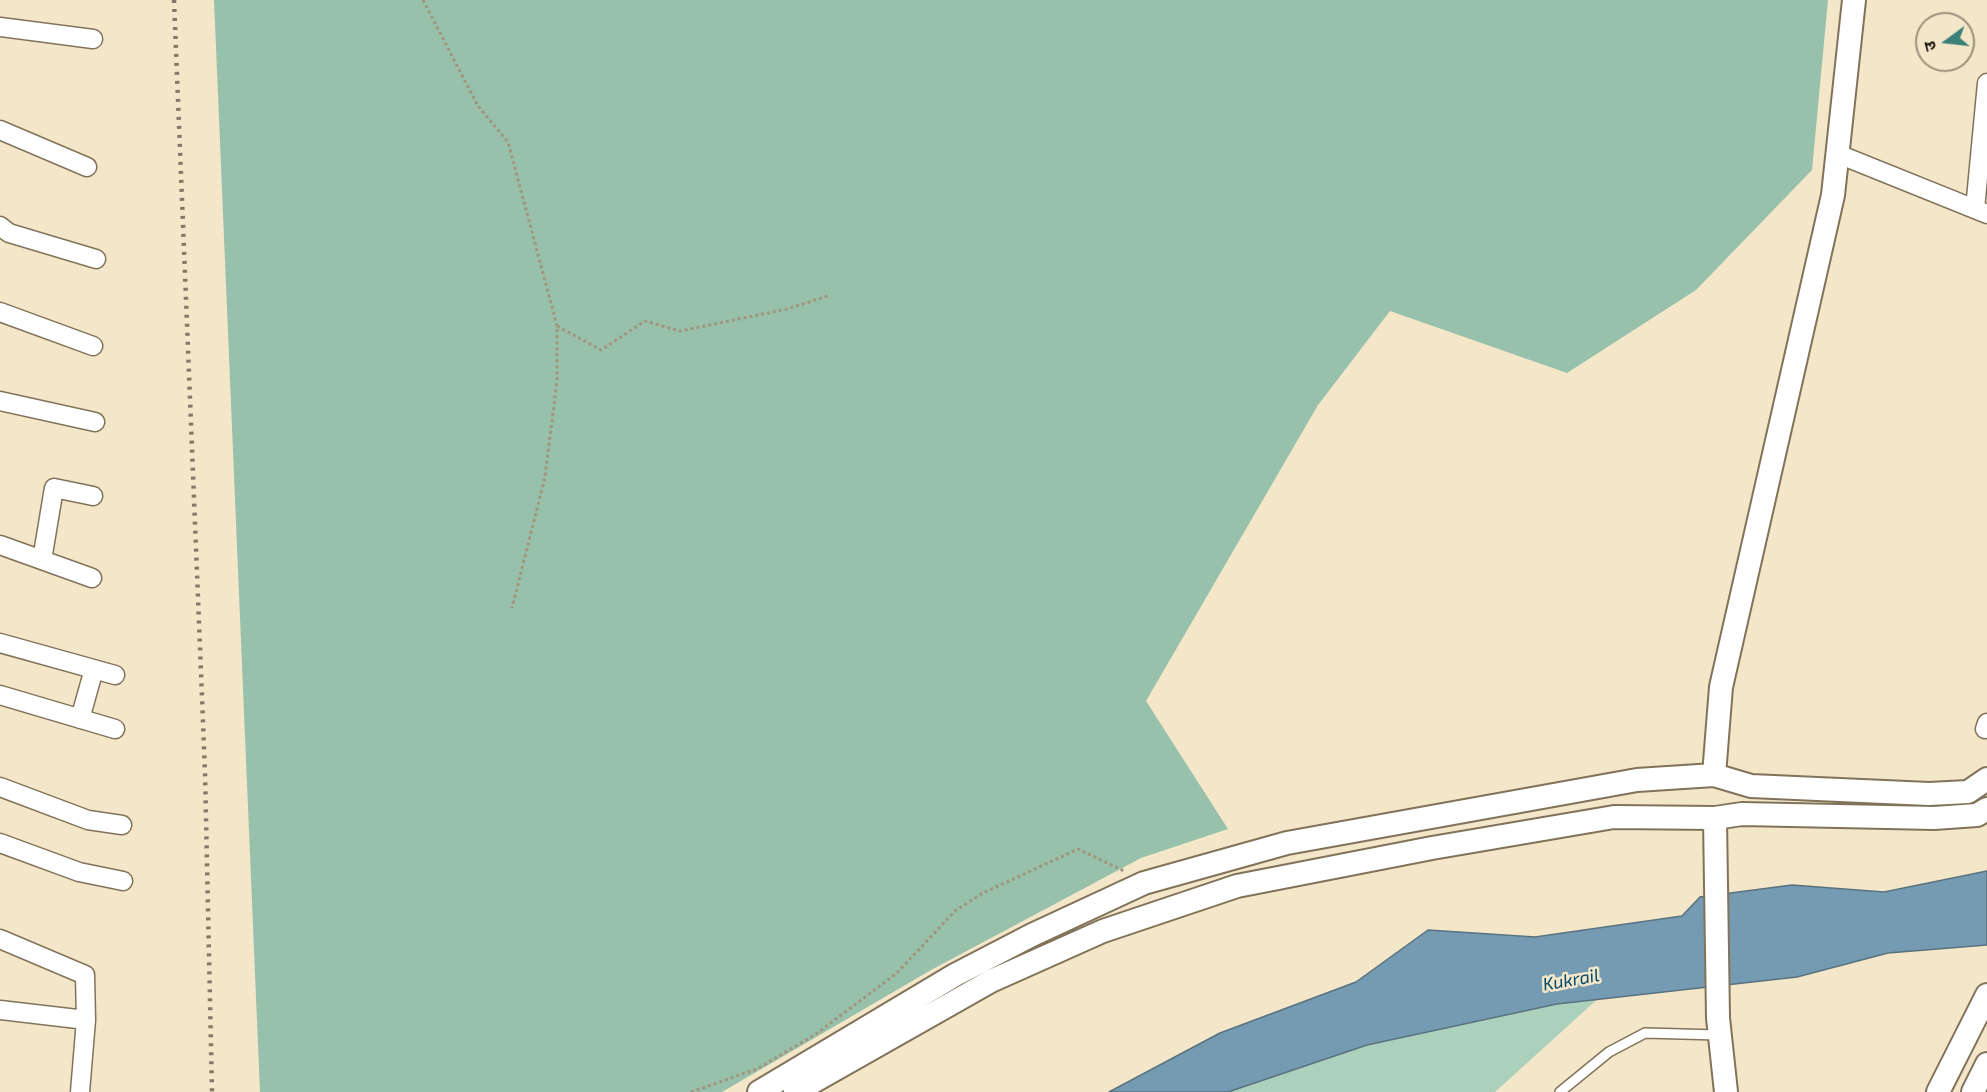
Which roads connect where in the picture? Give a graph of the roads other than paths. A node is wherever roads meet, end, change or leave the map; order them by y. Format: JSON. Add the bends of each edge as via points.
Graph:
{"nodes":[{"id":1,"x":1854,"y":0,"type":"edge"},
{"id":2,"x":0,"y":27,"type":"edge"},
{"id":3,"x":93,"y":39,"type":"dead end"},
{"id":4,"x":1987,"y":89,"type":"edge"},
{"id":5,"x":0,"y":130,"type":"edge"},
{"id":6,"x":1838,"y":154,"type":"junction"},
{"id":7,"x":87,"y":167,"type":"dead end"},
{"id":8,"x":1981,"y":211,"type":"edge"},
{"id":9,"x":0,"y":226,"type":"edge"},
{"id":10,"x":96,"y":259,"type":"dead end"},
{"id":11,"x":0,"y":312,"type":"edge"},
{"id":12,"x":93,"y":346,"type":"dead end"},
{"id":13,"x":0,"y":401,"type":"edge"},
{"id":14,"x":95,"y":422,"type":"dead end"},
{"id":15,"x":93,"y":496,"type":"dead end"},
{"id":16,"x":0,"y":545,"type":"edge"},
{"id":17,"x":42,"y":560,"type":"junction"},
{"id":18,"x":92,"y":578,"type":"dead end"},
{"id":19,"x":0,"y":643,"type":"edge"},
{"id":20,"x":94,"y":669,"type":"junction"},
{"id":21,"x":115,"y":675,"type":"dead end"},
{"id":22,"x":0,"y":695,"type":"edge"},
{"id":23,"x":80,"y":719,"type":"junction"},
{"id":24,"x":115,"y":729,"type":"dead end"},
{"id":25,"x":1714,"y":775,"type":"junction"},
{"id":26,"x":1643,"y":779,"type":"junction"},
{"id":27,"x":1987,"y":779,"type":"edge"},
{"id":28,"x":0,"y":787,"type":"edge"},
{"id":29,"x":1777,"y":787,"type":"junction"},
{"id":30,"x":1987,"y":810,"type":"edge"},
{"id":31,"x":1776,"y":815,"type":"junction"},
{"id":32,"x":1643,"y":818,"type":"junction"},
{"id":33,"x":1715,"y":824,"type":"junction"},
{"id":34,"x":122,"y":825,"type":"dead end"},
{"id":35,"x":0,"y":843,"type":"edge"},
{"id":36,"x":123,"y":881,"type":"dead end"},
{"id":37,"x":0,"y":939,"type":"edge"},
{"id":38,"x":1987,"y":995,"type":"edge"},
{"id":39,"x":0,"y":1010,"type":"edge"},
{"id":40,"x":907,"y":1018,"type":"junction"},
{"id":41,"x":86,"y":1020,"type":"junction"},
{"id":42,"x":1719,"y":1027,"type":"junction"},
{"id":43,"x":1987,"y":1064,"type":"edge"},
{"id":44,"x":80,"y":1092,"type":"edge"},
{"id":45,"x":759,"y":1092,"type":"edge"},
{"id":46,"x":795,"y":1092,"type":"edge"},
{"id":47,"x":1560,"y":1092,"type":"edge"},
{"id":48,"x":1726,"y":1092,"type":"edge"},
{"id":49,"x":1938,"y":1092,"type":"edge"},
{"id":50,"x":1974,"y":1092,"type":"edge"}],
"edges":[{"from":1,"to":6,"type":"street"},
{"from":2,"to":3,"type":"street"},
{"from":4,"to":8,"type":"street"},
{"from":5,"to":7,"type":"street"},
{"from":6,"to":8,"type":"street"},
{"from":6,"to":25,"type":"street","via":[[1833,195],[1721,687]]},
{"from":9,"to":10,"type":"street","via":[[9,233]]},
{"from":11,"to":12,"type":"street"},
{"from":13,"to":14,"type":"street"},
{"from":15,"to":17,"type":"street","via":[[54,488]]},
{"from":16,"to":17,"type":"street"},
{"from":17,"to":18,"type":"street"},
{"from":19,"to":20,"type":"street"},
{"from":20,"to":21,"type":"street"},
{"from":20,"to":23,"type":"street"},
{"from":22,"to":23,"type":"street"},
{"from":23,"to":24,"type":"street"},
{"from":25,"to":26,"type":"street"},
{"from":25,"to":29,"type":"street","via":[[1751,786]]},
{"from":26,"to":32,"type":"street"},
{"from":26,"to":40,"type":"street","via":[[1287,843],[1138,886],[955,975]]},
{"from":27,"to":29,"type":"street","via":[[1968,792],[1929,794]]},
{"from":28,"to":34,"type":"street","via":[[88,820]]},
{"from":29,"to":31,"type":"street"},
{"from":30,"to":31,"type":"street","via":[[1977,815],[1935,818]]},
{"from":31,"to":33,"type":"street"},
{"from":32,"to":33,"type":"street"},
{"from":32,"to":40,"type":"street","via":[[1614,818],[1432,848],[1237,886],[1104,931]]},
{"from":33,"to":42,"type":"street"},
{"from":35,"to":36,"type":"street","via":[[79,873]]},
{"from":37,"to":41,"type":"street","via":[[85,975]]},
{"from":38,"to":49,"type":"street"},
{"from":39,"to":41,"type":"street"},
{"from":40,"to":45,"type":"street"},
{"from":40,"to":46,"type":"street"},
{"from":41,"to":44,"type":"street"},
{"from":42,"to":47,"type":"lane","via":[[1645,1033],[1609,1052]]},
{"from":42,"to":48,"type":"street"},
{"from":43,"to":50,"type":"street"}]}
